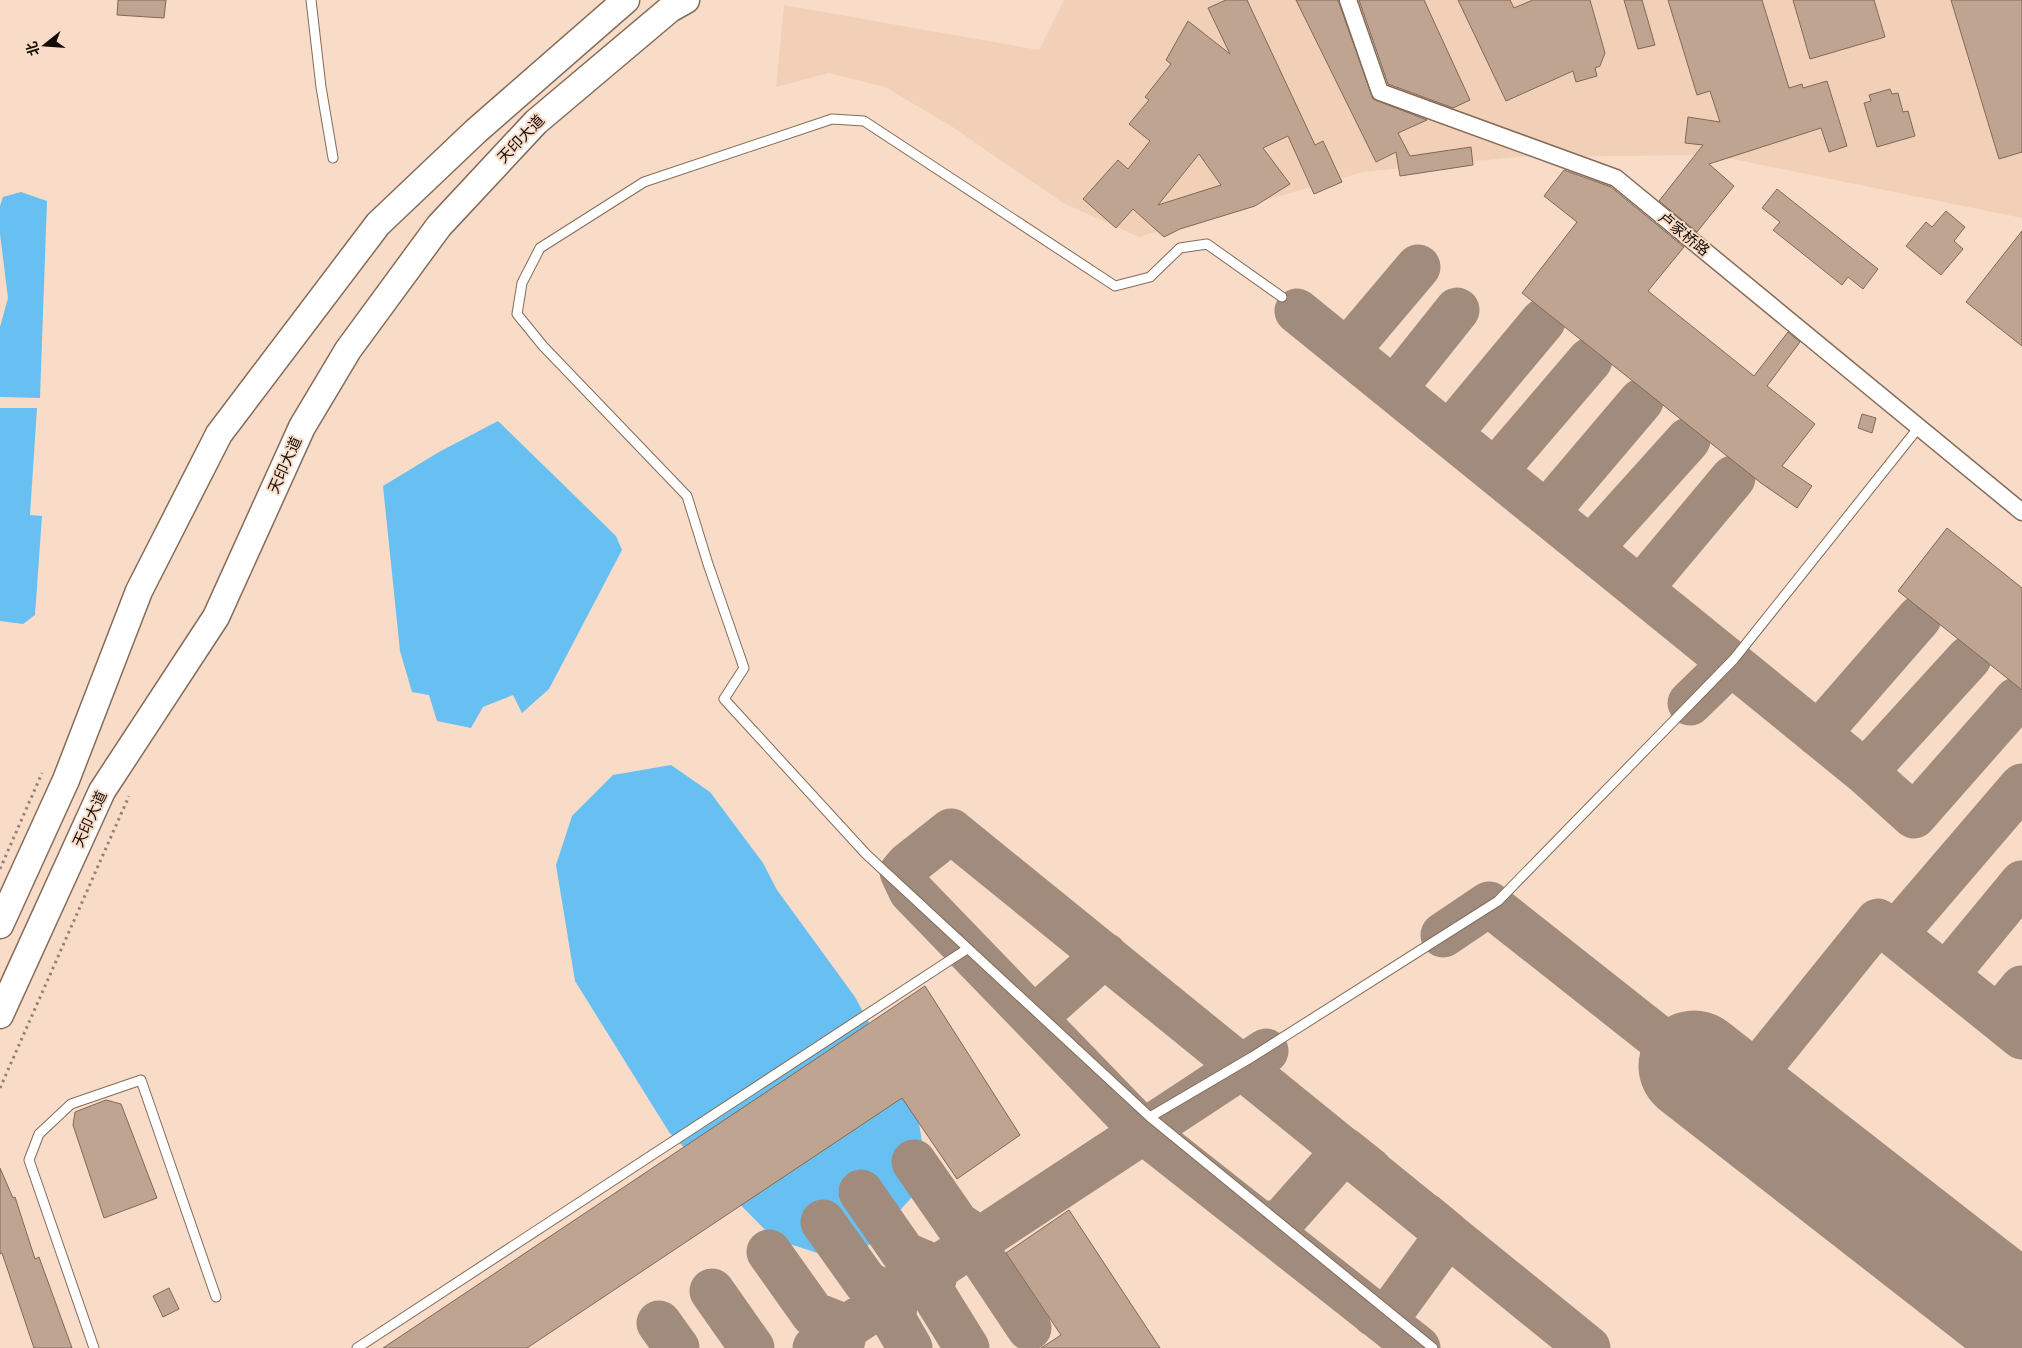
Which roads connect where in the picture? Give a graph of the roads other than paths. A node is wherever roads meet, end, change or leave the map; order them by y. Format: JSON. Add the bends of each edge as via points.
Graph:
{"nodes":[{"id":1,"x":311,"y":0,"type":"edge"},
{"id":2,"x":626,"y":0,"type":"edge"},
{"id":3,"x":686,"y":0,"type":"edge"},
{"id":4,"x":1348,"y":0,"type":"edge"},
{"id":5,"x":333,"y":158,"type":"dead end"},
{"id":6,"x":1282,"y":297,"type":"dead end"},
{"id":7,"x":1919,"y":427,"type":"junction"},
{"id":8,"x":2022,"y":512,"type":"edge"},
{"id":9,"x":0,"y":925,"type":"edge"},
{"id":10,"x":968,"y":949,"type":"junction"},
{"id":11,"x":0,"y":1015,"type":"edge"},
{"id":12,"x":1150,"y":1117,"type":"junction"},
{"id":13,"x":216,"y":1297,"type":"dead end"},
{"id":14,"x":94,"y":1348,"type":"edge"},
{"id":15,"x":357,"y":1348,"type":"edge"},
{"id":16,"x":1433,"y":1348,"type":"edge"}],
"edges":[{"from":1,"to":5,"type":"lane"},
{"from":2,"to":9,"type":"main road","via":[[476,131],[378,224],[219,434],[139,591],[66,780]]},
{"from":3,"to":11,"type":"main road","name":"天印大道","via":[[670,9],[536,122],[439,226],[348,350],[302,427],[216,617],[102,791]]},
{"from":4,"to":7,"type":"street","name":"卢家桥路","via":[[1380,92],[1616,178]]},
{"from":6,"to":10,"type":"lane","via":[[1207,244],[1180,248],[1150,277],[1115,286],[864,121],[832,119],[644,182],[540,248],[522,283],[517,314],[542,346],[687,496],[744,668],[724,699],[866,854]]},
{"from":7,"to":8,"type":"street","name":"卢家桥路"},
{"from":7,"to":12,"type":"lane","via":[[1734,659],[1498,902]]},
{"from":10,"to":12,"type":"lane"},
{"from":10,"to":15,"type":"lane"},
{"from":12,"to":16,"type":"lane"},
{"from":13,"to":14,"type":"lane","via":[[141,1080],[71,1104],[39,1134],[29,1160]]}]}
